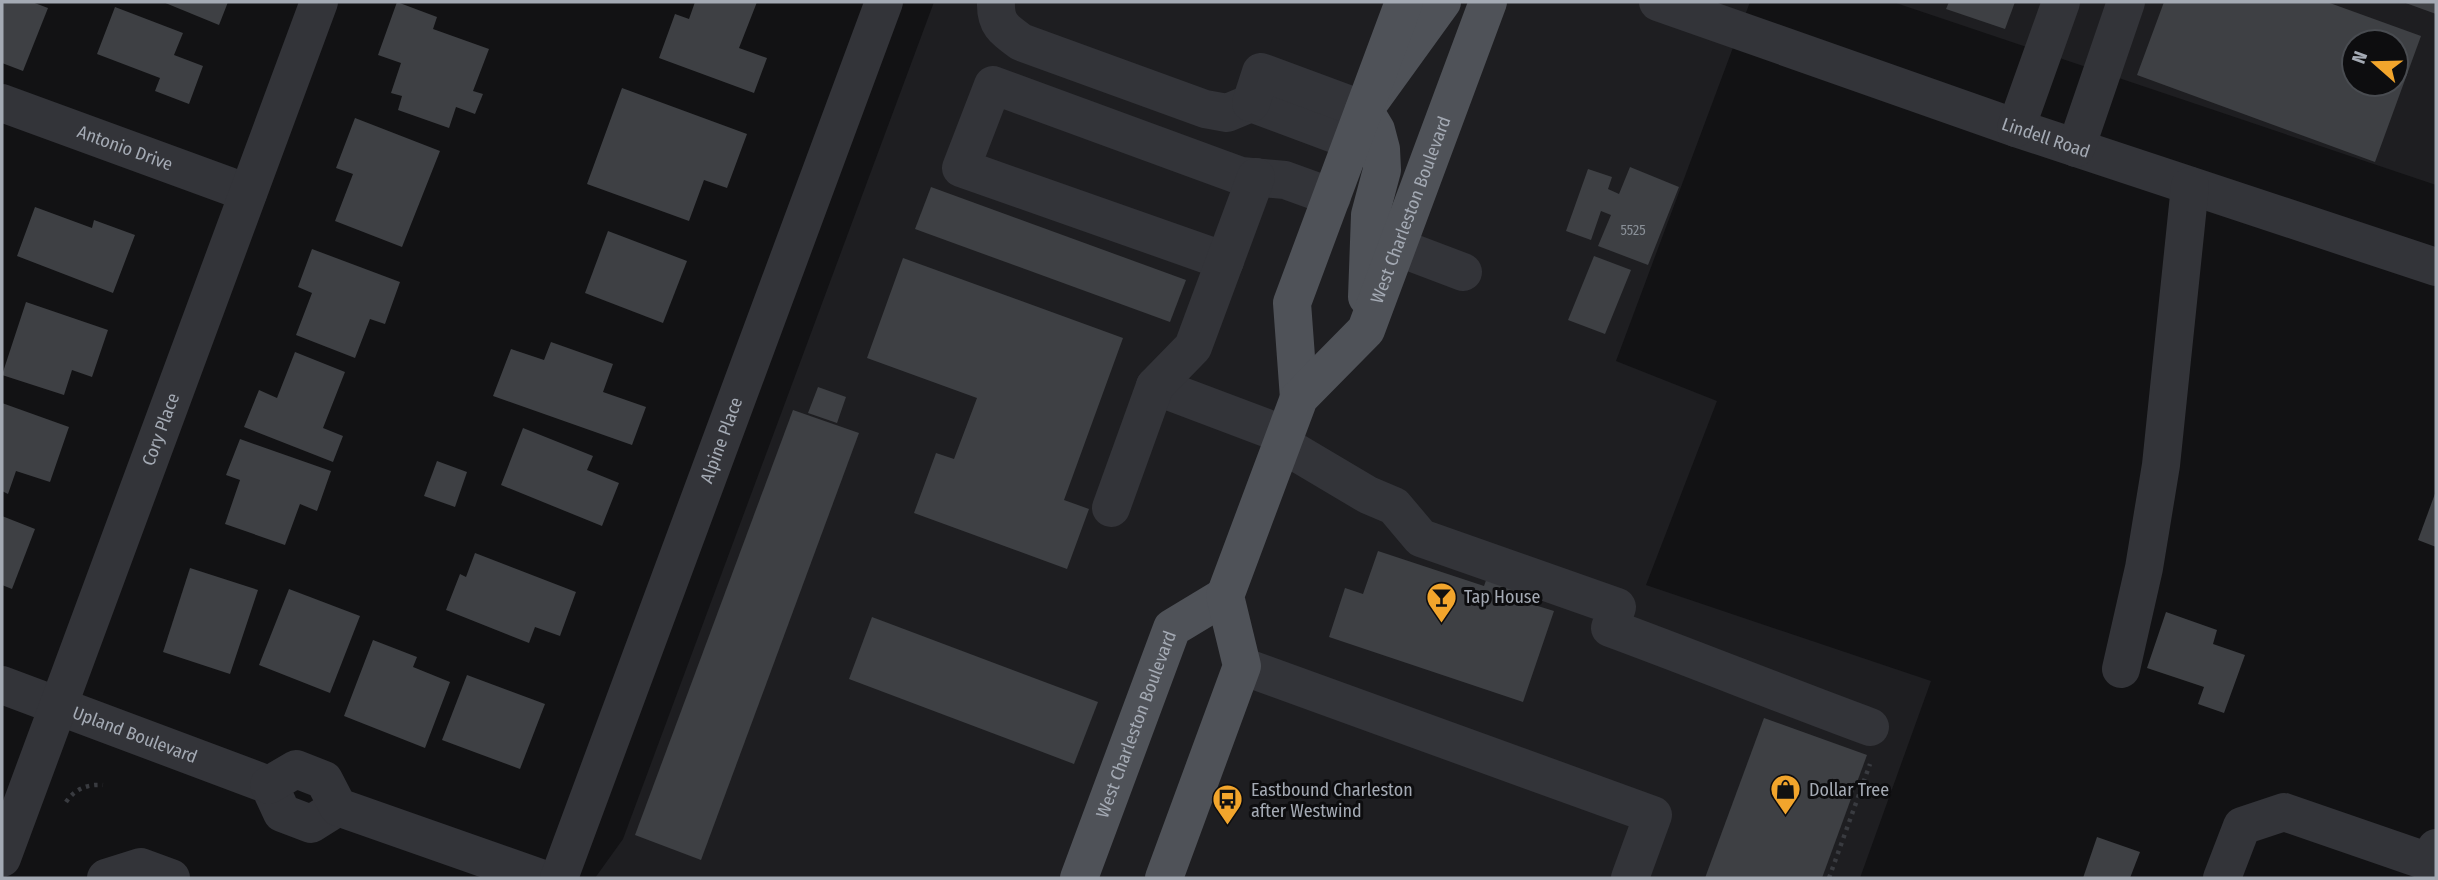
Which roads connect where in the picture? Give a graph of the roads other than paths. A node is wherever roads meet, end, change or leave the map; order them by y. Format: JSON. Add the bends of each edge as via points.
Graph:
{"nodes":[{"id":1,"x":319,"y":2,"type":"edge"},
{"id":2,"x":884,"y":2,"type":"edge"},
{"id":3,"x":996,"y":2,"type":"edge"},
{"id":4,"x":1404,"y":2,"type":"edge"},
{"id":5,"x":1443,"y":2,"type":"edge"},
{"id":6,"x":1488,"y":2,"type":"edge"},
{"id":7,"x":1658,"y":2,"type":"edge"},
{"id":8,"x":2061,"y":2,"type":"edge"},
{"id":9,"x":2126,"y":2,"type":"edge"},
{"id":10,"x":2,"y":103,"type":"edge"},
{"id":11,"x":1358,"y":125,"type":"junction"},
{"id":12,"x":2016,"y":128,"type":"junction"},
{"id":13,"x":2076,"y":148,"type":"junction"},
{"id":14,"x":1256,"y":177,"type":"junction"},
{"id":15,"x":2190,"y":186,"type":"junction"},
{"id":16,"x":248,"y":193,"type":"junction"},
{"id":17,"x":1332,"y":197,"type":"junction"},
{"id":18,"x":1396,"y":247,"type":"junction"},
{"id":19,"x":1225,"y":261,"type":"junction"},
{"id":20,"x":2436,"y":267,"type":"edge"},
{"id":21,"x":1464,"y":272,"type":"dead end"},
{"id":22,"x":1366,"y":330,"type":"junction"},
{"id":23,"x":1155,"y":386,"type":"junction"},
{"id":24,"x":1299,"y":398,"type":"junction"},
{"id":25,"x":1283,"y":439,"type":"junction"},
{"id":26,"x":1111,"y":508,"type":"dead end"},
{"id":27,"x":1225,"y":596,"type":"junction"},
{"id":28,"x":1242,"y":666,"type":"junction"},
{"id":29,"x":2121,"y":669,"type":"dead end"},
{"id":30,"x":2,"y":685,"type":"edge"},
{"id":31,"x":58,"y":706,"type":"junction"},
{"id":32,"x":1872,"y":741,"type":"road end"},
{"id":33,"x":2436,"y":848,"type":"edge"},
{"id":34,"x":2,"y":858,"type":"edge"},
{"id":35,"x":106,"y":878,"type":"edge"},
{"id":36,"x":171,"y":878,"type":"edge"},
{"id":37,"x":540,"y":878,"type":"edge"},
{"id":38,"x":559,"y":878,"type":"edge"},
{"id":39,"x":1079,"y":878,"type":"edge"},
{"id":40,"x":1164,"y":878,"type":"edge"},
{"id":41,"x":1629,"y":878,"type":"edge"},
{"id":42,"x":2222,"y":878,"type":"edge"}],
"edges":[{"from":1,"to":16,"type":"street","name":"Cory Place"},
{"from":2,"to":38,"type":"street","name":"Alpine Place"},
{"from":3,"to":11,"type":"street","via":[[995,15],[1021,42],[1205,109],[1227,113],[1256,88]]},
{"from":4,"to":11,"type":"main road","name":"West Charleston Boulevard"},
{"from":5,"to":11,"type":"main road"},
{"from":6,"to":18,"type":"main road","name":"West Charleston Boulevard"},
{"from":7,"to":12,"type":"street","name":"Lindell Road"},
{"from":8,"to":12,"type":"street"},
{"from":9,"to":13,"type":"street"},
{"from":10,"to":16,"type":"street","name":"Antonio Drive"},
{"from":11,"to":17,"type":"main road","name":"West Charleston Boulevard"},
{"from":11,"to":22,"type":"main road","via":[[1376,130],[1382,170],[1370,215]]},
{"from":12,"to":13,"type":"street","name":"Lindell Road"},
{"from":13,"to":15,"type":"street","name":"Lindell Road"},
{"from":14,"to":17,"type":"street","via":[[1284,180]]},
{"from":14,"to":19,"type":"street"},
{"from":14,"to":19,"type":"street","via":[[1241,176],[993,85],[961,168]]},
{"from":15,"to":20,"type":"street","name":"Lindell Road"},
{"from":15,"to":29,"type":"street","via":[[2161,465]]},
{"from":16,"to":31,"type":"street","name":"Cory Place"},
{"from":17,"to":24,"type":"main road","name":"West Charleston Boulevard","via":[[1292,303]]},
{"from":18,"to":21,"type":"street"},
{"from":18,"to":22,"type":"main road","name":"West Charleston Boulevard"},
{"from":19,"to":23,"type":"street","via":[[1192,347]]},
{"from":22,"to":24,"type":"main road","name":"West Charleston Boulevard"},
{"from":23,"to":25,"type":"street"},
{"from":23,"to":26,"type":"street"},
{"from":24,"to":25,"type":"main road","name":"West Charleston Boulevard"},
{"from":25,"to":27,"type":"main road","name":"West Charleston Boulevard"},
{"from":25,"to":32,"type":"street","via":[[1368,495],[1394,506],[1422,538],[1617,607],[1610,628],[1707,664]]},
{"from":27,"to":28,"type":"main road"},
{"from":27,"to":39,"type":"main road","name":"West Charleston Boulevard","via":[[1172,628]]},
{"from":28,"to":40,"type":"main road"},
{"from":28,"to":41,"type":"street","via":[[1653,815]]},
{"from":30,"to":31,"type":"street","name":"Upland Boulevard"},
{"from":31,"to":34,"type":"street","name":"Cory Place"},
{"from":31,"to":37,"type":"street","name":"Upland Boulevard","via":[[269,785],[282,813],[311,824],[338,807]]},
{"from":33,"to":42,"type":"street","via":[[2428,862],[2284,812],[2242,826]]},
{"from":35,"to":36,"type":"street","via":[[141,867]]}]}
